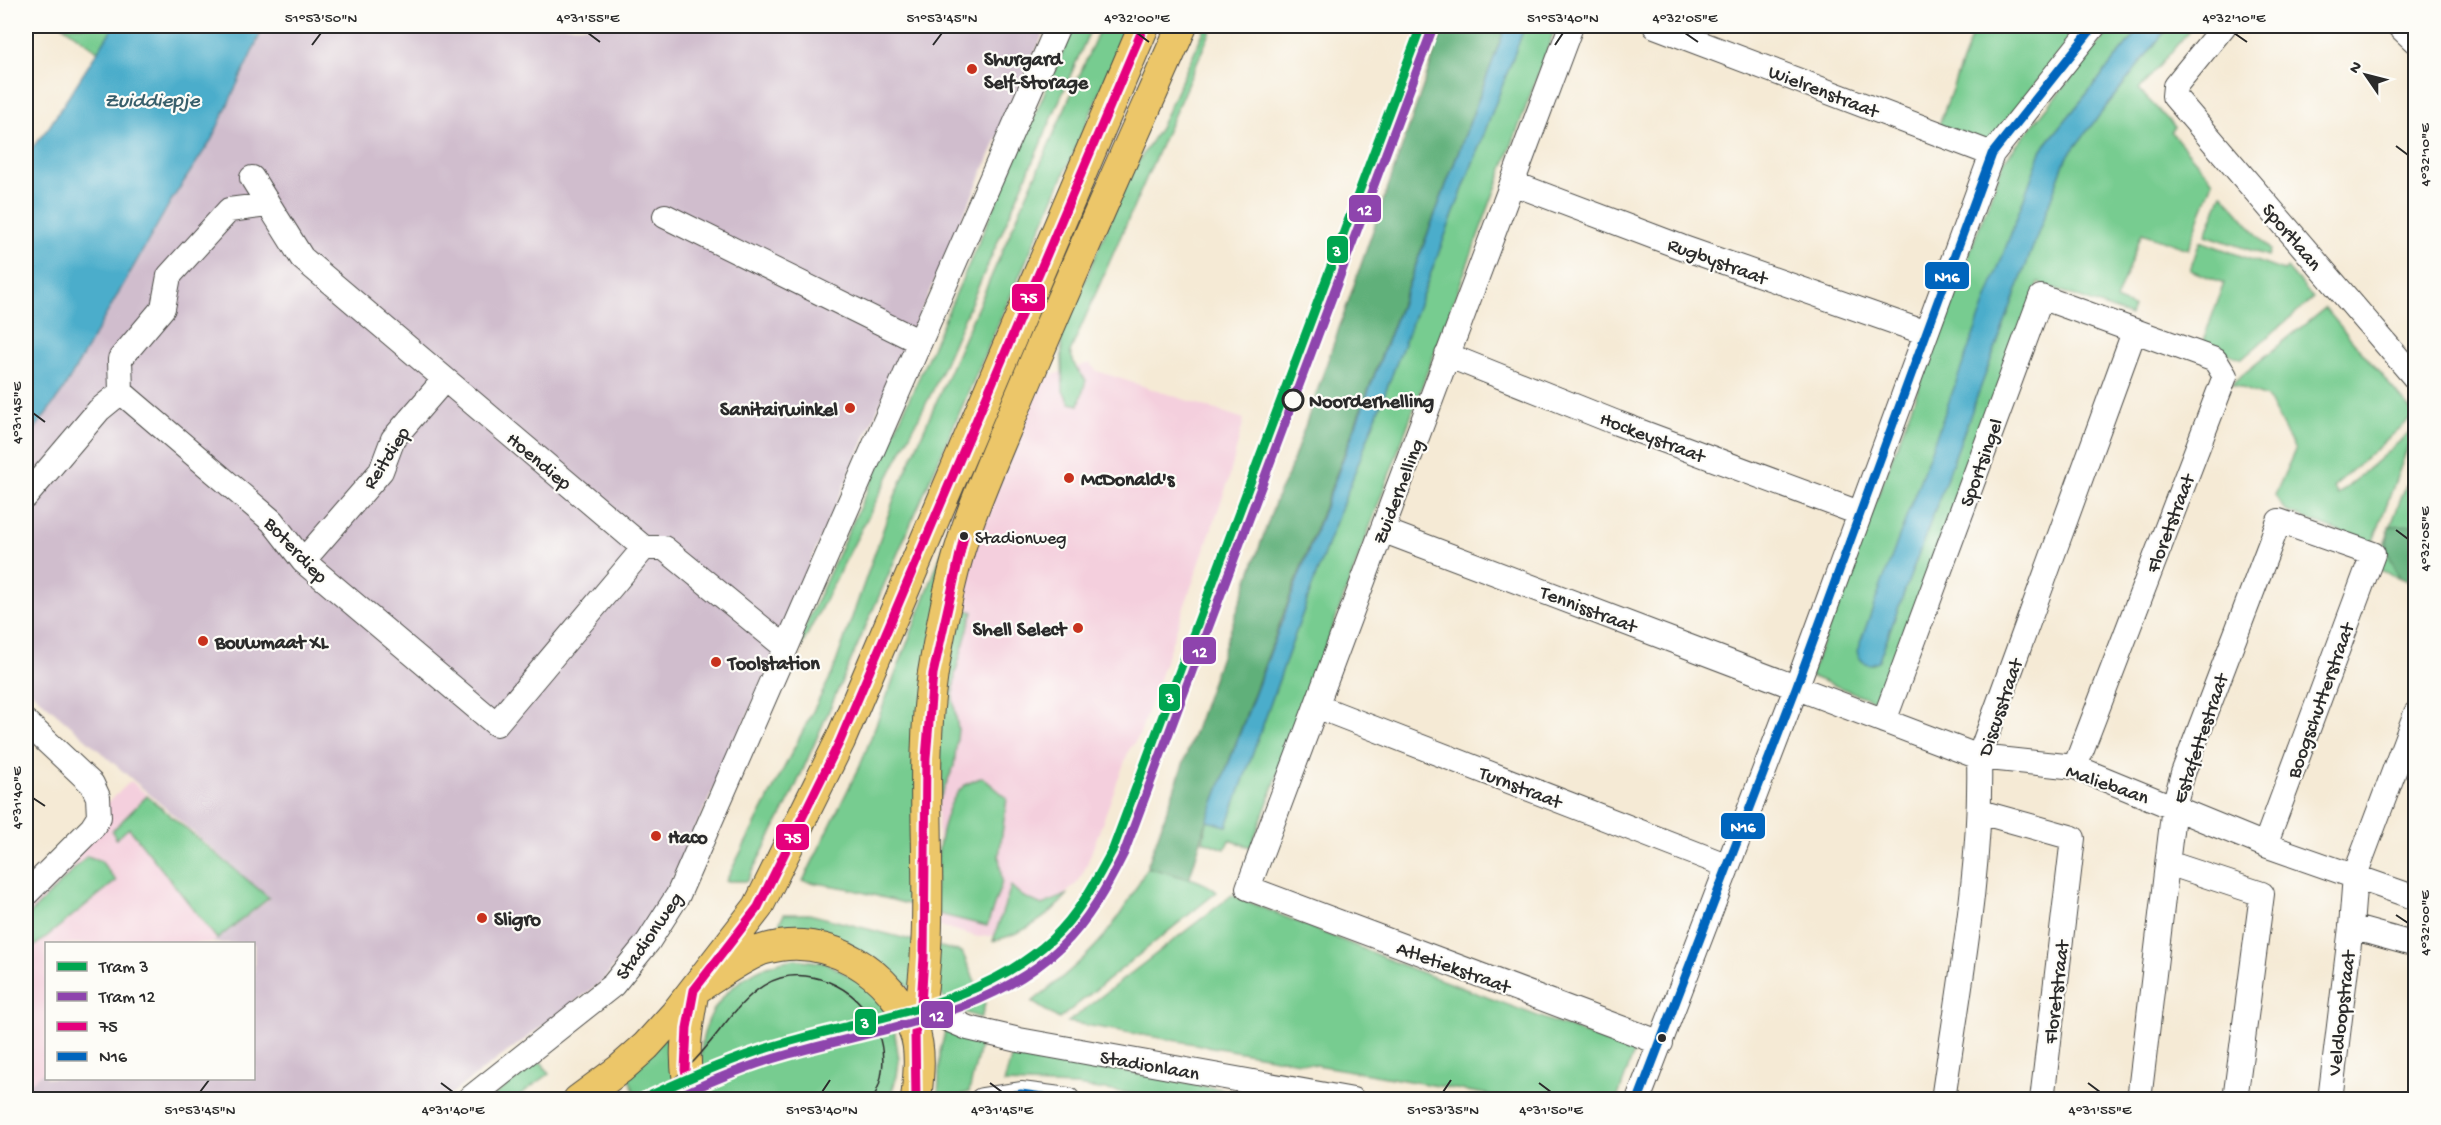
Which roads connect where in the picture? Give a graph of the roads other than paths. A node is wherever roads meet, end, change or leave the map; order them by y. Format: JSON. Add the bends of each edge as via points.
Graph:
{"nodes":[{"id":1,"x":1143,"y":26,"type":"edge"},
{"id":2,"x":1182,"y":26,"type":"edge"},
{"id":3,"x":1571,"y":26,"type":"edge"},
{"id":4,"x":1655,"y":26,"type":"edge"},
{"id":5,"x":2224,"y":26,"type":"edge"},
{"id":6,"x":2399,"y":26,"type":"edge"},
{"id":7,"x":1053,"y":27,"type":"edge"},
{"id":8,"x":2088,"y":28,"type":"edge"},
{"id":9,"x":2415,"y":42,"type":"edge"},
{"id":10,"x":1992,"y":154,"type":"junction"},
{"id":11,"x":252,"y":178,"type":"dead end"},
{"id":12,"x":1512,"y":183,"type":"junction"},
{"id":13,"x":267,"y":205,"type":"junction"},
{"id":14,"x":664,"y":216,"type":"dead end"},
{"id":15,"x":2134,"y":332,"type":"junction"},
{"id":16,"x":1926,"y":333,"type":"junction"},
{"id":17,"x":920,"y":342,"type":"junction"},
{"id":18,"x":1447,"y":356,"type":"junction"},
{"id":19,"x":2415,"y":379,"type":"edge"},
{"id":20,"x":444,"y":380,"type":"junction"},
{"id":21,"x":121,"y":392,"type":"junction"},
{"id":22,"x":26,"y":496,"type":"edge"},
{"id":23,"x":1859,"y":513,"type":"junction"},
{"id":24,"x":1382,"y":530,"type":"junction"},
{"id":25,"x":644,"y":548,"type":"junction"},
{"id":26,"x":2373,"y":555,"type":"joint"},
{"id":27,"x":303,"y":561,"type":"junction"},
{"id":28,"x":785,"y":647,"type":"junction"},
{"id":29,"x":1796,"y":688,"type":"junction"},
{"id":30,"x":1316,"y":706,"type":"junction"},
{"id":31,"x":2415,"y":713,"type":"edge"},
{"id":32,"x":1884,"y":721,"type":"junction"},
{"id":33,"x":26,"y":722,"type":"edge"},
{"id":34,"x":1979,"y":757,"type":"junction"},
{"id":35,"x":2075,"y":767,"type":"junction"},
{"id":36,"x":2174,"y":806,"type":"junction"},
{"id":37,"x":1980,"y":812,"type":"junction"},
{"id":38,"x":2265,"y":845,"type":"junction"},
{"id":39,"x":2168,"y":863,"type":"junction"},
{"id":40,"x":1728,"y":866,"type":"junction"},
{"id":41,"x":2355,"y":875,"type":"junction"},
{"id":42,"x":1248,"y":888,"type":"joint"},
{"id":43,"x":26,"y":894,"type":"edge"},
{"id":44,"x":2415,"y":898,"type":"edge"},
{"id":45,"x":2351,"y":927,"type":"junction"},
{"id":46,"x":2415,"y":945,"type":"edge"},
{"id":47,"x":694,"y":990,"type":"junction"},
{"id":48,"x":919,"y":1010,"type":"junction"},
{"id":49,"x":1661,"y":1043,"type":"junction"},
{"id":50,"x":468,"y":1100,"type":"edge"},
{"id":51,"x":578,"y":1100,"type":"edge"},
{"id":52,"x":693,"y":1100,"type":"edge"},
{"id":53,"x":916,"y":1100,"type":"edge"},
{"id":54,"x":982,"y":1100,"type":"edge"},
{"id":55,"x":1068,"y":1100,"type":"edge"},
{"id":56,"x":1353,"y":1100,"type":"edge"},
{"id":57,"x":1638,"y":1100,"type":"edge"},
{"id":58,"x":1943,"y":1100,"type":"edge"},
{"id":59,"x":2042,"y":1100,"type":"edge"},
{"id":60,"x":2139,"y":1100,"type":"edge"},
{"id":61,"x":2235,"y":1100,"type":"edge"},
{"id":62,"x":2330,"y":1100,"type":"edge"}],
"edges":[{"from":1,"to":47,"type":"main road","via":[[840,741],[758,907]]},
{"from":2,"to":48,"type":"main road","via":[[1045,339],[971,514],[957,557],[933,674],[926,758]]},
{"from":3,"to":12,"type":"street","name":"Zuiderhelling"},
{"from":4,"to":10,"type":"street","name":"Wielrenstraat"},
{"from":5,"to":19,"type":"street","name":"Sportlaan","via":[[2173,91],[2174,96]]},
{"from":6,"to":9,"type":"street"},
{"from":7,"to":17,"type":"street","name":"Stadionweg"},
{"from":8,"to":10,"type":"street"},
{"from":10,"to":16,"type":"street"},
{"from":11,"to":13,"type":"street","name":"Hoendiep"},
{"from":12,"to":16,"type":"street","name":"Rugbystraat"},
{"from":12,"to":18,"type":"street","name":"Zuiderhelling"},
{"from":13,"to":20,"type":"street","name":"Hoendiep","via":[[302,258]]},
{"from":13,"to":21,"type":"street","via":[[229,210],[169,276],[163,308],[120,358]]},
{"from":14,"to":17,"type":"street"},
{"from":15,"to":32,"type":"street","name":"Sportsingel","via":[[2041,297]]},
{"from":15,"to":34,"type":"street","name":"Discusstraat"},
{"from":15,"to":35,"type":"street","name":"Floretstraat","via":[[2215,360],[2225,376]]},
{"from":16,"to":23,"type":"street"},
{"from":17,"to":28,"type":"street","name":"Stadionweg"},
{"from":18,"to":23,"type":"street","name":"Hockeystraat"},
{"from":18,"to":24,"type":"street","name":"Zuiderhelling"},
{"from":20,"to":25,"type":"street","name":"Hoendiep"},
{"from":20,"to":27,"type":"street","name":"Reitdiep","via":[[393,439],[381,471]]},
{"from":21,"to":22,"type":"street","via":[[99,410]]},
{"from":21,"to":27,"type":"street","name":"Boterdiep","via":[[272,520]]},
{"from":23,"to":29,"type":"street"},
{"from":24,"to":29,"type":"street","name":"Tennisstraat"},
{"from":24,"to":30,"type":"street","name":"Zuiderhelling"},
{"from":25,"to":27,"type":"street","name":"Boterdiep","via":[[496,724]]},
{"from":25,"to":28,"type":"street","name":"Hoendiep","via":[[664,548]]},
{"from":26,"to":36,"type":"street","name":"Estafettestraat","via":[[2279,521]]},
{"from":26,"to":38,"type":"street","name":"Boogschutterstraat"},
{"from":28,"to":50,"type":"street","name":"Stadionweg","via":[[678,895],[660,923],[613,985]]},
{"from":29,"to":32,"type":"street","name":"Maliebaan"},
{"from":29,"to":40,"type":"street"},
{"from":30,"to":40,"type":"street","name":"Turnstraat"},
{"from":30,"to":42,"type":"street","name":"Zuiderhelling"},
{"from":31,"to":41,"type":"street"},
{"from":32,"to":34,"type":"street","name":"Maliebaan"},
{"from":33,"to":43,"type":"street","via":[[92,784],[98,797],[99,817]]},
{"from":34,"to":35,"type":"street","name":"Maliebaan"},
{"from":34,"to":37,"type":"street","name":"Discusstraat"},
{"from":35,"to":36,"type":"street","name":"Maliebaan"},
{"from":36,"to":38,"type":"street","name":"Maliebaan"},
{"from":36,"to":39,"type":"street","name":"Estafettestraat"},
{"from":37,"to":58,"type":"street","name":"Discusstraat"},
{"from":37,"to":59,"type":"street","name":"Floretstraat","via":[[2073,838]]},
{"from":38,"to":41,"type":"street","name":"Maliebaan"},
{"from":39,"to":60,"type":"street","name":"Estafettestraat"},
{"from":39,"to":61,"type":"street","via":[[2262,894]]},
{"from":40,"to":49,"type":"street"},
{"from":41,"to":44,"type":"street","name":"Maliebaan"},
{"from":41,"to":45,"type":"street","name":"Veldloopstraat"},
{"from":42,"to":49,"type":"street","name":"Atletiekstraat"},
{"from":45,"to":46,"type":"street"},
{"from":45,"to":62,"type":"street","name":"Veldloopstraat"},
{"from":47,"to":48,"type":"main road","via":[[763,949],[801,944],[819,946],[851,960]]},
{"from":47,"to":51,"type":"main road","via":[[646,1046]]},
{"from":47,"to":52,"type":"main road","via":[[685,1070]]},
{"from":48,"to":53,"type":"main road"},
{"from":48,"to":56,"type":"street","name":"Stadionlaan","via":[[1019,1040]]},
{"from":49,"to":57,"type":"street"},
{"from":54,"to":55,"type":"street","via":[[1021,1094]]}]}
